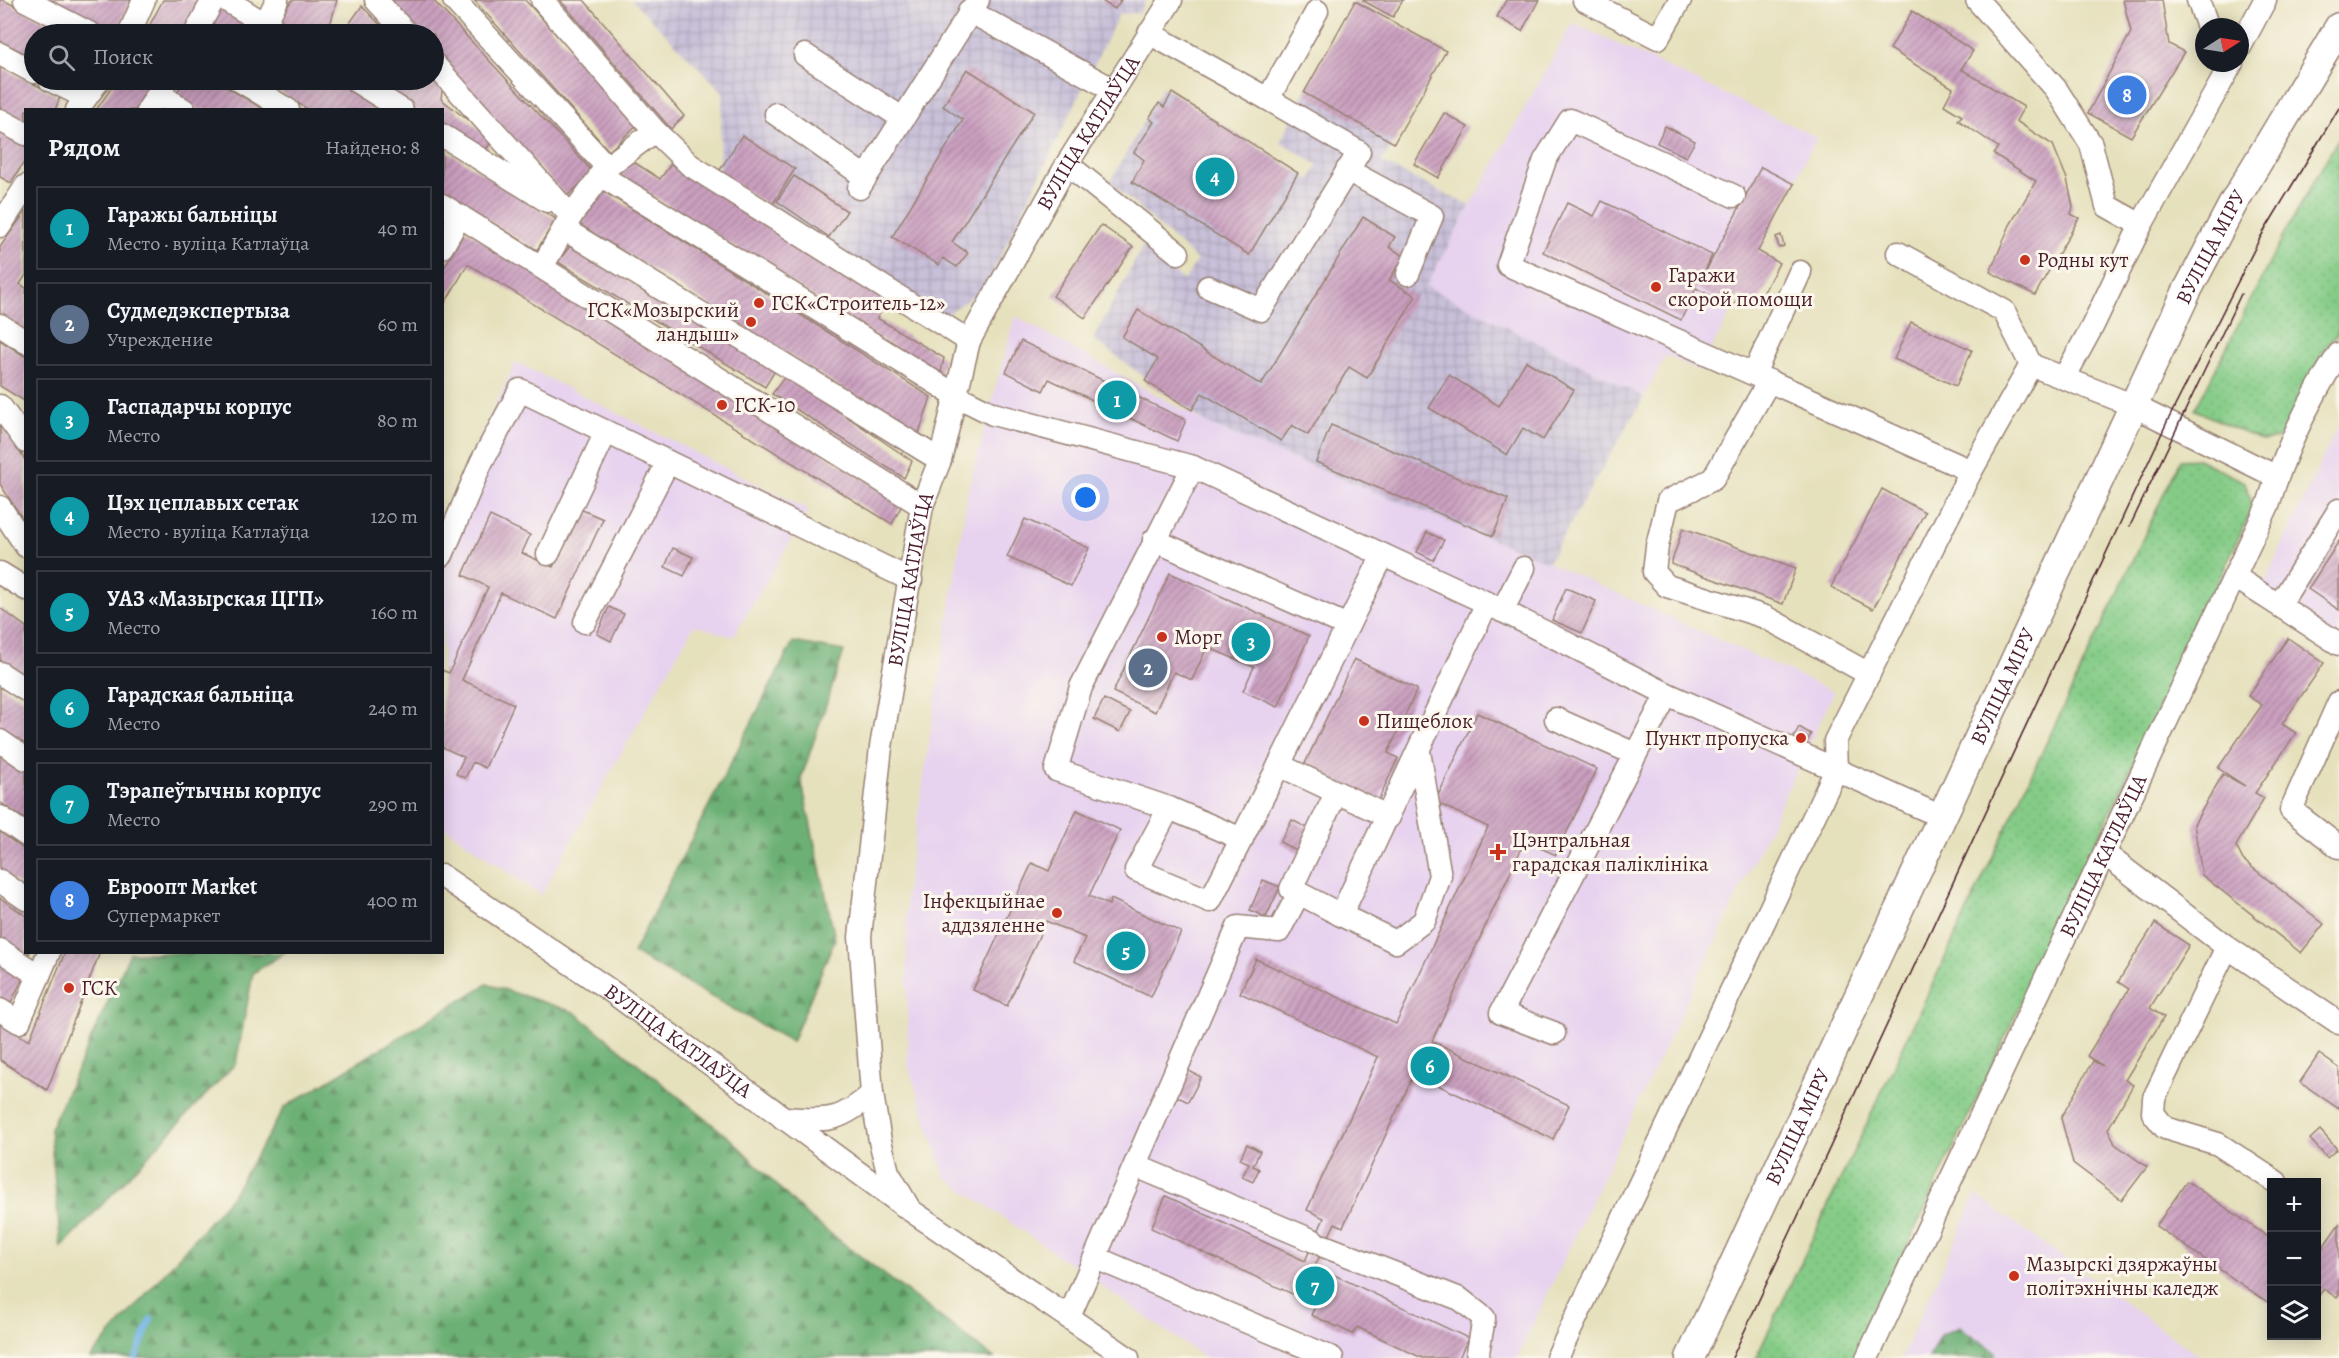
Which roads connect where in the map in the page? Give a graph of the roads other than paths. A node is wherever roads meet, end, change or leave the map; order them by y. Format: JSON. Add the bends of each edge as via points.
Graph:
{"nodes":[{"id":1,"x":24,"y":0,"type":"edge"},
{"id":2,"x":144,"y":0,"type":"edge"},
{"id":3,"x":213,"y":0,"type":"edge"},
{"id":4,"x":226,"y":0,"type":"edge"},
{"id":5,"x":277,"y":0,"type":"edge"},
{"id":6,"x":376,"y":0,"type":"edge"},
{"id":7,"x":454,"y":0,"type":"edge"},
{"id":8,"x":542,"y":0,"type":"edge"},
{"id":9,"x":1171,"y":0,"type":"edge"},
{"id":10,"x":1584,"y":0,"type":"edge"},
{"id":11,"x":1680,"y":0,"type":"edge"},
{"id":12,"x":1977,"y":0,"type":"edge"},
{"id":13,"x":2198,"y":0,"type":"edge"},
{"id":14,"x":2265,"y":0,"type":"edge"},
{"id":15,"x":973,"y":6,"type":"edge"},
{"id":16,"x":1317,"y":11,"type":"dead end"},
{"id":17,"x":2205,"y":18,"type":"edge"},
{"id":18,"x":71,"y":24,"type":"edge"},
{"id":19,"x":133,"y":24,"type":"edge"},
{"id":20,"x":200,"y":24,"type":"edge"},
{"id":21,"x":266,"y":24,"type":"edge"},
{"id":22,"x":275,"y":24,"type":"edge"},
{"id":23,"x":398,"y":24,"type":"edge"},
{"id":24,"x":2339,"y":27,"type":"edge"},
{"id":25,"x":2249,"y":30,"type":"edge"},
{"id":26,"x":1149,"y":33,"type":"junction"},
{"id":27,"x":0,"y":54,"type":"edge"},
{"id":28,"x":805,"y":55,"type":"dead end"},
{"id":29,"x":24,"y":67,"type":"edge"},
{"id":30,"x":2219,"y":73,"type":"edge"},
{"id":31,"x":444,"y":76,"type":"edge"},
{"id":32,"x":63,"y":90,"type":"edge"},
{"id":33,"x":91,"y":90,"type":"edge"},
{"id":34,"x":255,"y":90,"type":"edge"},
{"id":35,"x":370,"y":90,"type":"edge"},
{"id":36,"x":1114,"y":90,"type":"junction"},
{"id":37,"x":158,"y":94,"type":"edge"},
{"id":38,"x":1268,"y":99,"type":"junction"},
{"id":39,"x":81,"y":103,"type":"edge"},
{"id":40,"x":181,"y":108,"type":"edge"},
{"id":41,"x":285,"y":108,"type":"edge"},
{"id":42,"x":399,"y":108,"type":"edge"},
{"id":43,"x":776,"y":114,"type":"dead end"},
{"id":44,"x":902,"y":118,"type":"junction"},
{"id":45,"x":0,"y":120,"type":"edge"},
{"id":46,"x":655,"y":131,"type":"junction"},
{"id":47,"x":24,"y":133,"type":"edge"},
{"id":48,"x":444,"y":136,"type":"edge"},
{"id":49,"x":1067,"y":164,"type":"junction"},
{"id":50,"x":1347,"y":170,"type":"junction"},
{"id":51,"x":603,"y":171,"type":"junction"},
{"id":52,"x":14,"y":191,"type":"edge"},
{"id":53,"x":1734,"y":196,"type":"dead end"},
{"id":54,"x":451,"y":210,"type":"edge"},
{"id":55,"x":567,"y":222,"type":"junction"},
{"id":56,"x":2141,"y":225,"type":"junction"},
{"id":57,"x":0,"y":226,"type":"edge"},
{"id":58,"x":444,"y":239,"type":"edge"},
{"id":59,"x":1178,"y":252,"type":"dead end"},
{"id":60,"x":1898,"y":253,"type":"dead end"},
{"id":61,"x":542,"y":267,"type":"junction"},
{"id":62,"x":1800,"y":272,"type":"dead end"},
{"id":63,"x":1408,"y":274,"type":"dead end"},
{"id":64,"x":1208,"y":287,"type":"dead end"},
{"id":65,"x":0,"y":325,"type":"edge"},
{"id":66,"x":24,"y":341,"type":"edge"},
{"id":67,"x":969,"y":341,"type":"junction"},
{"id":68,"x":2336,"y":364,"type":"edge"},
{"id":69,"x":2031,"y":365,"type":"junction"},
{"id":70,"x":1762,"y":378,"type":"junction"},
{"id":71,"x":2064,"y":378,"type":"junction"},
{"id":72,"x":957,"y":396,"type":"junction"},
{"id":73,"x":0,"y":400,"type":"edge"},
{"id":74,"x":2132,"y":405,"type":"junction"},
{"id":75,"x":0,"y":406,"type":"edge"},
{"id":76,"x":24,"y":415,"type":"edge"},
{"id":77,"x":606,"y":432,"type":"junction"},
{"id":78,"x":24,"y":439,"type":"edge"},
{"id":79,"x":940,"y":460,"type":"junction"},
{"id":80,"x":668,"y":462,"type":"junction"},
{"id":81,"x":1193,"y":467,"type":"junction"},
{"id":82,"x":1971,"y":471,"type":"junction"},
{"id":83,"x":2277,"y":477,"type":"junction"},
{"id":84,"x":922,"y":506,"type":"junction"},
{"id":85,"x":0,"y":507,"type":"edge"},
{"id":86,"x":2339,"y":510,"type":"edge"},
{"id":87,"x":1154,"y":540,"type":"junction"},
{"id":88,"x":24,"y":543,"type":"edge"},
{"id":89,"x":444,"y":550,"type":"edge"},
{"id":90,"x":548,"y":554,"type":"dead end"},
{"id":91,"x":1383,"y":555,"type":"junction"},
{"id":92,"x":1524,"y":568,"type":"dead end"},
{"id":93,"x":0,"y":573,"type":"edge"},
{"id":94,"x":2235,"y":577,"type":"junction"},
{"id":95,"x":911,"y":580,"type":"junction"},
{"id":96,"x":24,"y":588,"type":"edge"},
{"id":97,"x":2280,"y":604,"type":"junction"},
{"id":98,"x":1494,"y":607,"type":"junction"},
{"id":99,"x":585,"y":622,"type":"dead end"},
{"id":100,"x":1348,"y":626,"type":"junction"},
{"id":101,"x":2339,"y":644,"type":"edge"},
{"id":102,"x":0,"y":673,"type":"edge"},
{"id":103,"x":1869,"y":674,"type":"junction"},
{"id":104,"x":24,"y":689,"type":"edge"},
{"id":105,"x":1667,"y":694,"type":"junction"},
{"id":106,"x":2339,"y":702,"type":"edge"},
{"id":107,"x":1556,"y":719,"type":"dead end"},
{"id":108,"x":0,"y":741,"type":"edge"},
{"id":109,"x":1419,"y":751,"type":"junction"},
{"id":110,"x":1635,"y":753,"type":"junction"},
{"id":111,"x":24,"y":758,"type":"edge"},
{"id":112,"x":1279,"y":765,"type":"junction"},
{"id":113,"x":1836,"y":770,"type":"junction"},
{"id":114,"x":1336,"y":793,"type":"junction"},
{"id":115,"x":1168,"y":808,"type":"junction"},
{"id":116,"x":0,"y":817,"type":"edge"},
{"id":117,"x":1389,"y":817,"type":"junction"},
{"id":118,"x":1942,"y":817,"type":"junction"},
{"id":119,"x":24,"y":834,"type":"edge"},
{"id":120,"x":1242,"y":839,"type":"junction"},
{"id":121,"x":2339,"y":847,"type":"edge"},
{"id":122,"x":2105,"y":854,"type":"junction"},
{"id":123,"x":444,"y":877,"type":"edge"},
{"id":124,"x":0,"y":881,"type":"edge"},
{"id":125,"x":1299,"y":893,"type":"junction"},
{"id":126,"x":24,"y":898,"type":"edge"},
{"id":127,"x":1341,"y":915,"type":"junction"},
{"id":128,"x":2227,"y":947,"type":"junction"},
{"id":129,"x":0,"y":950,"type":"edge"},
{"id":130,"x":48,"y":954,"type":"edge"},
{"id":131,"x":39,"y":976,"type":"junction"},
{"id":132,"x":0,"y":1010,"type":"edge"},
{"id":133,"x":2339,"y":1023,"type":"edge"},
{"id":134,"x":1554,"y":1033,"type":"dead end"},
{"id":135,"x":872,"y":1094,"type":"junction"},
{"id":136,"x":783,"y":1118,"type":"junction"},
{"id":137,"x":1136,"y":1166,"type":"junction"},
{"id":138,"x":2270,"y":1178,"type":"edge"},
{"id":139,"x":910,"y":1210,"type":"junction"},
{"id":140,"x":1096,"y":1258,"type":"junction"},
{"id":141,"x":1069,"y":1317,"type":"junction"},
{"id":142,"x":1128,"y":1358,"type":"edge"},
{"id":143,"x":1332,"y":1358,"type":"edge"},
{"id":144,"x":1477,"y":1358,"type":"edge"},
{"id":145,"x":1557,"y":1358,"type":"edge"},
{"id":146,"x":1690,"y":1358,"type":"edge"},
{"id":147,"x":1868,"y":1358,"type":"edge"}],
"edges":[{"from":1,"to":18,"type":"street"},
{"from":2,"to":19,"type":"street"},
{"from":3,"to":20,"type":"street"},
{"from":4,"to":21,"type":"street"},
{"from":5,"to":22,"type":"street"},
{"from":6,"to":23,"type":"street"},
{"from":7,"to":51,"type":"street"},
{"from":8,"to":46,"type":"street"},
{"from":9,"to":26,"type":"street","name":"ВУЛІЦА КАТЛАЎЦА"},
{"from":10,"to":11,"type":"street","via":[[1658,38]]},
{"from":12,"to":56,"type":"street","via":[[2056,89],[2091,144],[2107,206]]},
{"from":13,"to":17,"type":"street"},
{"from":14,"to":25,"type":"street"},
{"from":15,"to":36,"type":"street"},
{"from":15,"to":44,"type":"street"},
{"from":16,"to":38,"type":"street"},
{"from":24,"to":74,"type":"main road","name":"ВУЛІЦА МІРУ","via":[[2234,202]]},
{"from":26,"to":36,"type":"street","name":"ВУЛІЦА КАТЛАЎЦА"},
{"from":26,"to":38,"type":"street"},
{"from":27,"to":29,"type":"street"},
{"from":28,"to":44,"type":"street"},
{"from":30,"to":56,"type":"street"},
{"from":31,"to":55,"type":"street"},
{"from":32,"to":39,"type":"street"},
{"from":33,"to":39,"type":"street"},
{"from":34,"to":41,"type":"street"},
{"from":35,"to":42,"type":"street"},
{"from":36,"to":49,"type":"street","name":"ВУЛІЦА КАТЛАЎЦА"},
{"from":37,"to":40,"type":"street"},
{"from":38,"to":50,"type":"street","via":[[1359,152]]},
{"from":43,"to":44,"type":"street","via":[[862,182]]},
{"from":45,"to":47,"type":"street"},
{"from":46,"to":51,"type":"street"},
{"from":46,"to":67,"type":"street","via":[[690,165]]},
{"from":48,"to":55,"type":"street"},
{"from":49,"to":59,"type":"street"},
{"from":49,"to":67,"type":"street","name":"ВУЛІЦА КАТЛАЎЦА"},
{"from":50,"to":63,"type":"street","via":[[1432,216]]},
{"from":50,"to":64,"type":"street","via":[[1261,310]]},
{"from":51,"to":55,"type":"street"},
{"from":51,"to":72,"type":"street"},
{"from":52,"to":57,"type":"street"},
{"from":53,"to":70,"type":"street","via":[[1570,120],[1545,160],[1508,266]]},
{"from":54,"to":58,"type":"street"},
{"from":54,"to":61,"type":"street"},
{"from":55,"to":61,"type":"street"},
{"from":55,"to":79,"type":"street"},
{"from":56,"to":71,"type":"street"},
{"from":60,"to":69,"type":"street","via":[[2004,311]]},
{"from":61,"to":84,"type":"street"},
{"from":62,"to":70,"type":"street"},
{"from":65,"to":66,"type":"street"},
{"from":67,"to":72,"type":"street","name":"ВУЛІЦА КАТЛАЎЦА"},
{"from":68,"to":83,"type":"street","name":"ВУЛІЦА КАТЛАЎЦА"},
{"from":69,"to":71,"type":"street"},
{"from":69,"to":82,"type":"street"},
{"from":70,"to":82,"type":"street"},
{"from":70,"to":103,"type":"street","via":[[1713,479],[1668,501],[1654,572],[1667,585],[1765,617]]},
{"from":71,"to":74,"type":"street"},
{"from":72,"to":79,"type":"street","name":"ВУЛІЦА КАТЛАЎЦА"},
{"from":72,"to":81,"type":"street","via":[[993,414]]},
{"from":73,"to":76,"type":"street"},
{"from":74,"to":83,"type":"street"},
{"from":74,"to":118,"type":"main road","name":"ВУЛІЦА МІРУ"},
{"from":75,"to":78,"type":"street"},
{"from":77,"to":80,"type":"street"},
{"from":77,"to":89,"type":"street","via":[[520,390],[482,463]]},
{"from":77,"to":90,"type":"street"},
{"from":79,"to":84,"type":"street","name":"ВУЛІЦА КАТЛАЎЦА"},
{"from":80,"to":95,"type":"street"},
{"from":80,"to":99,"type":"street"},
{"from":81,"to":87,"type":"street"},
{"from":81,"to":91,"type":"street"},
{"from":82,"to":103,"type":"street"},
{"from":83,"to":94,"type":"street","name":"ВУЛІЦА КАТЛАЎЦА"},
{"from":84,"to":95,"type":"street","name":"ВУЛІЦА КАТЛАЎЦА"},
{"from":85,"to":88,"type":"street"},
{"from":86,"to":97,"type":"street"},
{"from":87,"to":100,"type":"street"},
{"from":87,"to":115,"type":"street","via":[[1081,687],[1056,770]]},
{"from":91,"to":98,"type":"street"},
{"from":91,"to":100,"type":"street"},
{"from":92,"to":98,"type":"street"},
{"from":93,"to":96,"type":"street"},
{"from":94,"to":97,"type":"street"},
{"from":94,"to":122,"type":"street","name":"ВУЛІЦА КАТЛАЎЦА"},
{"from":95,"to":135,"type":"street","name":"ВУЛІЦА КАТЛАЎЦА","via":[[881,747],[860,938]]},
{"from":97,"to":101,"type":"street"},
{"from":98,"to":105,"type":"street"},
{"from":98,"to":109,"type":"street"},
{"from":100,"to":112,"type":"street"},
{"from":102,"to":104,"type":"street"},
{"from":103,"to":113,"type":"street","via":[[1835,741]]},
{"from":105,"to":110,"type":"street"},
{"from":105,"to":113,"type":"street"},
{"from":106,"to":121,"type":"street","via":[[2290,810]]},
{"from":107,"to":110,"type":"street"},
{"from":108,"to":111,"type":"street"},
{"from":109,"to":117,"type":"street"},
{"from":109,"to":127,"type":"street","via":[[1440,876],[1424,921],[1396,942]]},
{"from":110,"to":134,"type":"street","via":[[1501,1013]]},
{"from":112,"to":114,"type":"street"},
{"from":112,"to":120,"type":"street"},
{"from":113,"to":118,"type":"street"},
{"from":113,"to":145,"type":"street"},
{"from":114,"to":117,"type":"street"},
{"from":114,"to":125,"type":"street","via":[[1292,889]]},
{"from":115,"to":120,"type":"street"},
{"from":115,"to":120,"type":"street","via":[[1136,870],[1210,902]]},
{"from":116,"to":119,"type":"street"},
{"from":117,"to":127,"type":"street"},
{"from":118,"to":146,"type":"main road","name":"ВУЛІЦА МІРУ"},
{"from":122,"to":128,"type":"street"},
{"from":122,"to":147,"type":"street","name":"ВУЛІЦА КАТЛАЎЦА"},
{"from":123,"to":136,"type":"street","name":"ВУЛІЦА КАТЛАЎЦА","via":[[608,989]]},
{"from":124,"to":126,"type":"street"},
{"from":125,"to":127,"type":"street"},
{"from":125,"to":137,"type":"street","via":[[1279,931],[1238,927]]},
{"from":128,"to":133,"type":"street"},
{"from":128,"to":138,"type":"street","via":[[2154,1098],[2153,1113],[2165,1128],[2218,1144]]},
{"from":129,"to":131,"type":"street"},
{"from":130,"to":131,"type":"street"},
{"from":131,"to":132,"type":"street","via":[[19,1022]]},
{"from":135,"to":136,"type":"street","via":[[848,1114],[834,1119]]},
{"from":135,"to":139,"type":"street","name":"ВУЛІЦА КАТЛАЎЦА","via":[[888,1172]]},
{"from":136,"to":139,"type":"street","name":"ВУЛІЦА КАТЛАЎЦА"},
{"from":137,"to":140,"type":"street"},
{"from":137,"to":144,"type":"street","via":[[1460,1299],[1484,1318]]},
{"from":139,"to":141,"type":"street","name":"ВУЛІЦА КАТЛАЎЦА"},
{"from":140,"to":141,"type":"street"},
{"from":140,"to":143,"type":"street"},
{"from":141,"to":142,"type":"street","name":"ВУЛІЦА КАТЛАЎЦА"}]}
